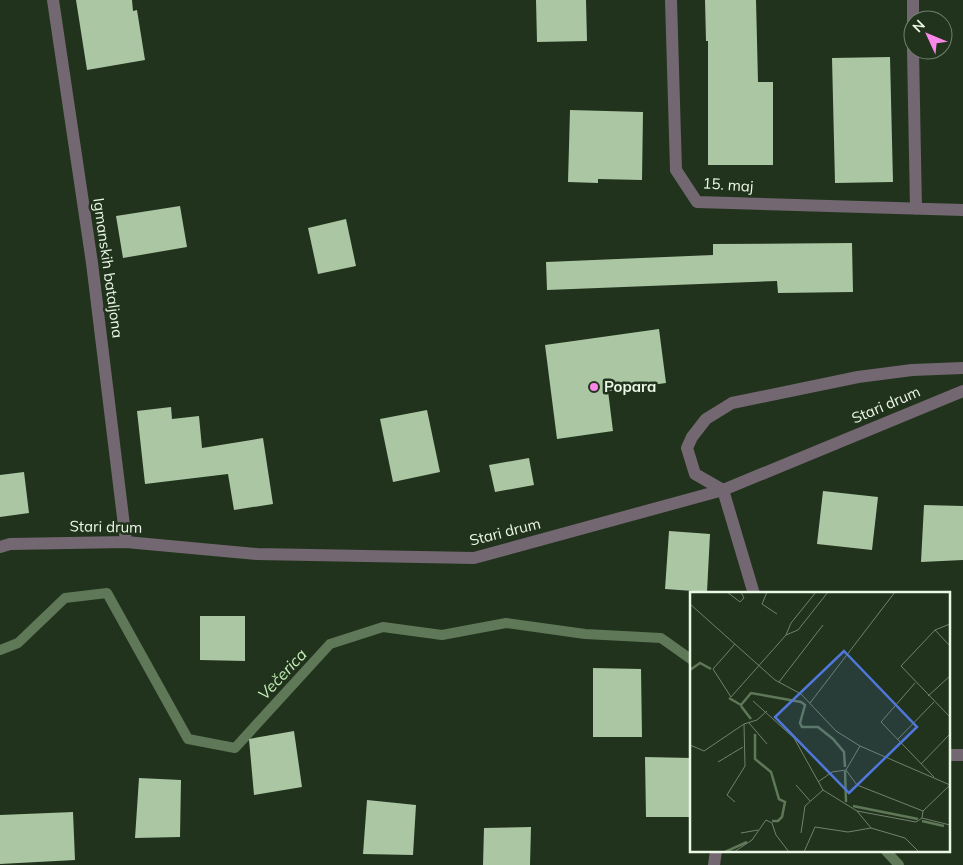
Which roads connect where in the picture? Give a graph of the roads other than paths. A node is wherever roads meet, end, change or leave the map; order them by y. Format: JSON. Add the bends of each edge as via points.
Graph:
{"nodes":[{"id":1,"x":53,"y":0,"type":"edge"},
{"id":2,"x":671,"y":0,"type":"edge"},
{"id":3,"x":913,"y":60,"type":"edge"},
{"id":4,"x":916,"y":209,"type":"junction"},
{"id":5,"x":963,"y":210,"type":"edge"},
{"id":6,"x":963,"y":368,"type":"edge"},
{"id":7,"x":963,"y":391,"type":"edge"},
{"id":8,"x":723,"y":490,"type":"junction"},
{"id":9,"x":126,"y":542,"type":"junction"},
{"id":10,"x":0,"y":547,"type":"edge"},
{"id":11,"x":753,"y":592,"type":"edge"},
{"id":12,"x":950,"y":755,"type":"edge"},
{"id":13,"x":963,"y":755,"type":"edge"},
{"id":14,"x":716,"y":852,"type":"edge"},
{"id":15,"x":714,"y":865,"type":"edge"}],
"edges":[{"from":1,"to":9,"type":"street","name":"Igmanskih bataljona","via":[[92,263]]},
{"from":2,"to":4,"type":"street","name":"15. maj","via":[[676,170],[696,202]]},
{"from":3,"to":4,"type":"street"},
{"from":4,"to":5,"type":"street","name":"15. maj"},
{"from":6,"to":8,"type":"street","via":[[858,377],[732,403],[706,419],[687,448],[695,474]]},
{"from":7,"to":8,"type":"street","name":"Stari drum"},
{"from":8,"to":9,"type":"street","name":"Stari drum","via":[[474,558],[256,554]]},
{"from":8,"to":11,"type":"street"},
{"from":9,"to":10,"type":"street","name":"Stari drum","via":[[10,544]]},
{"from":12,"to":13,"type":"street"},
{"from":14,"to":15,"type":"street"}]}
